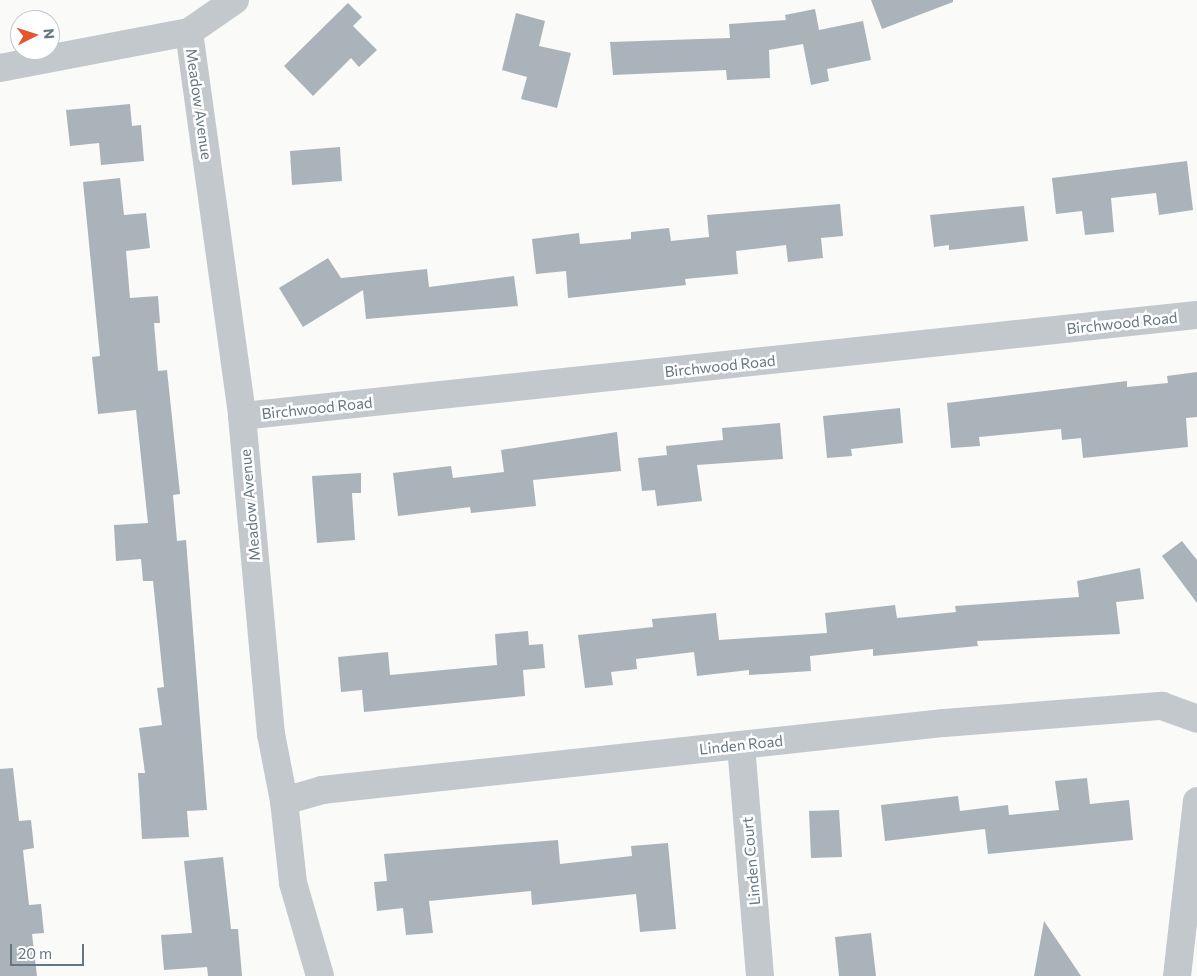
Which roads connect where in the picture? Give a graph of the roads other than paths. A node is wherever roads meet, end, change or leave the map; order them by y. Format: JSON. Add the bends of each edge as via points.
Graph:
{"nodes":[{"id":1,"x":234,"y":0,"type":"edge"},
{"id":2,"x":189,"y":32,"type":"junction"},
{"id":3,"x":0,"y":68,"type":"edge"},
{"id":4,"x":1197,"y":315,"type":"edge"},
{"id":5,"x":242,"y":416,"type":"junction"},
{"id":6,"x":1197,"y":718,"type":"edge"},
{"id":7,"x":741,"y":745,"type":"junction"},
{"id":8,"x":284,"y":800,"type":"junction"},
{"id":9,"x":1197,"y":801,"type":"edge"},
{"id":10,"x":320,"y":976,"type":"edge"},
{"id":11,"x":760,"y":976,"type":"edge"},
{"id":12,"x":1177,"y":976,"type":"edge"}],
"edges":[{"from":1,"to":2,"type":"street"},
{"from":2,"to":3,"type":"street"},
{"from":2,"to":5,"type":"street","name":"Meadow Avenue"},
{"from":4,"to":5,"type":"street","name":"Birchwood Road"},
{"from":5,"to":8,"type":"street","name":"Meadow Avenue","via":[[271,734]]},
{"from":6,"to":7,"type":"street","name":"Linden Road","via":[[1162,706],[944,723]]},
{"from":7,"to":8,"type":"street","name":"Linden Road","via":[[322,790]]},
{"from":7,"to":11,"type":"street","name":"Linden Court"},
{"from":8,"to":10,"type":"street","name":"Meadow Avenue","via":[[293,883]]},
{"from":9,"to":12,"type":"street"}]}
